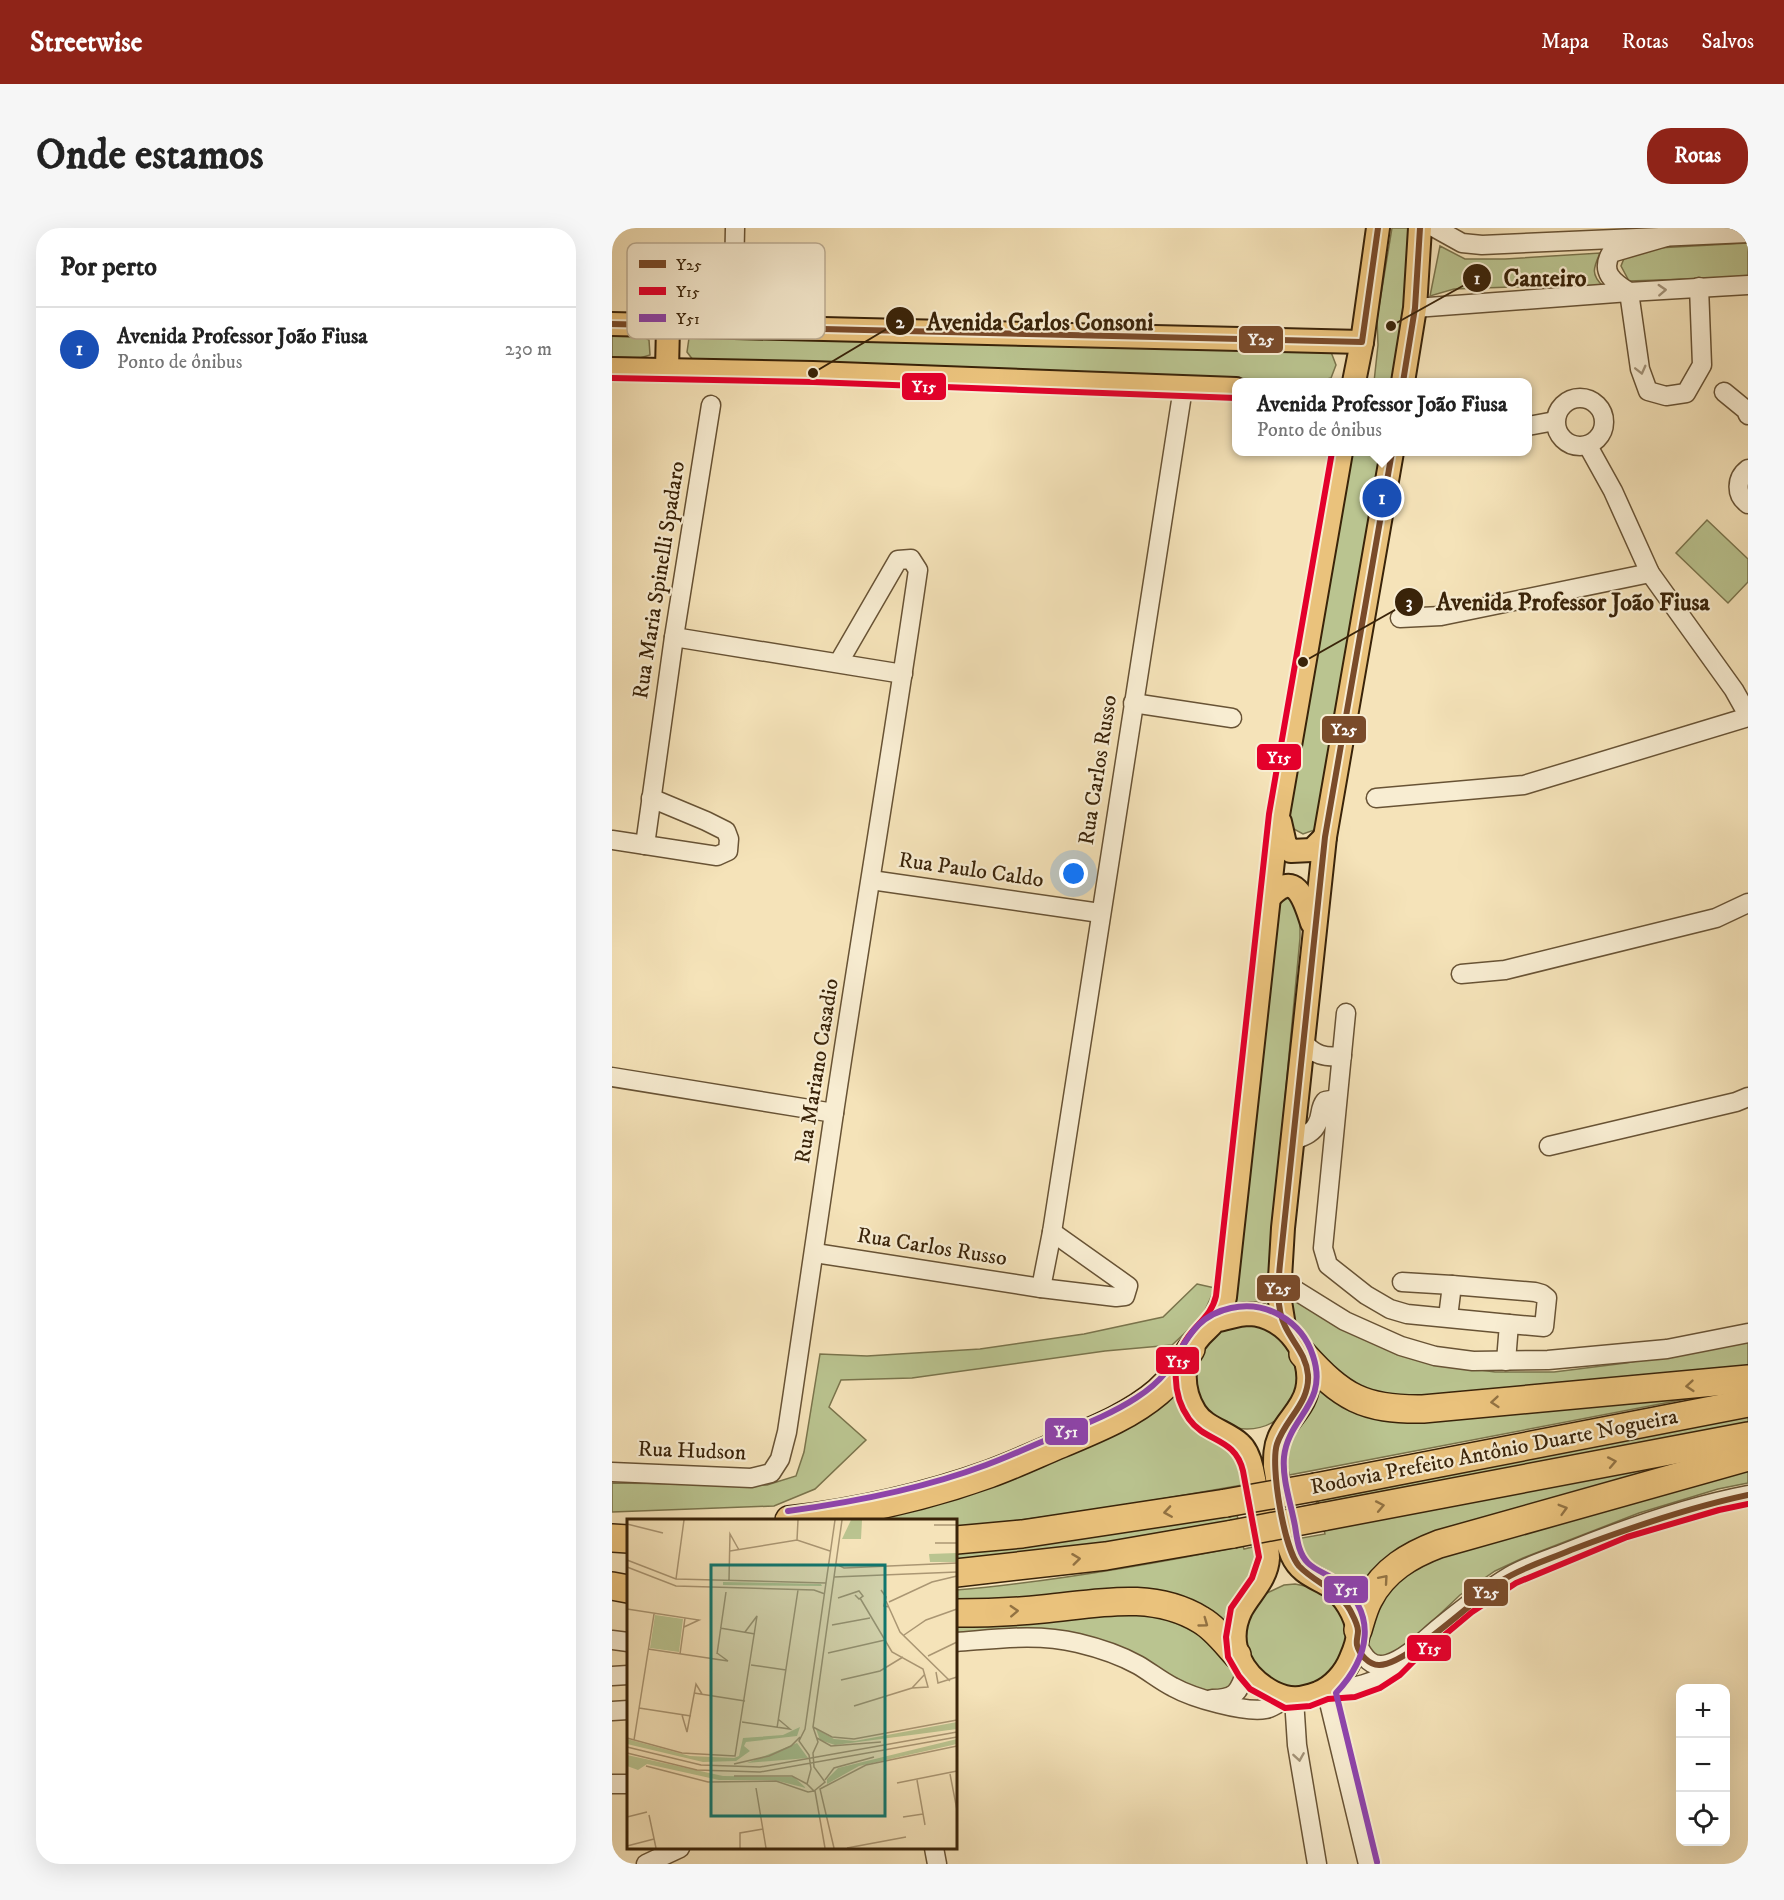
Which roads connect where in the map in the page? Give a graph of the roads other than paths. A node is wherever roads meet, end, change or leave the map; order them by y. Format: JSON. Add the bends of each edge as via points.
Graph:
{"nodes":[{"id":1,"x":735,"y":228,"type":"edge"},
{"id":2,"x":1378,"y":228,"type":"edge"},
{"id":3,"x":1420,"y":228,"type":"edge"},
{"id":4,"x":1435,"y":228,"type":"edge"},
{"id":5,"x":1748,"y":233,"type":"edge"},
{"id":6,"x":1666,"y":237,"type":"junction"},
{"id":7,"x":735,"y":243,"type":"edge"},
{"id":8,"x":1748,"y":285,"type":"edge"},
{"id":9,"x":1699,"y":287,"type":"junction"},
{"id":10,"x":1629,"y":292,"type":"junction"},
{"id":11,"x":1415,"y":308,"type":"junction"},
{"id":12,"x":612,"y":324,"type":"edge"},
{"id":13,"x":627,"y":325,"type":"edge"},
{"id":14,"x":825,"y":328,"type":"edge"},
{"id":15,"x":668,"y":339,"type":"edge"},
{"id":16,"x":1362,"y":342,"type":"junction"},
{"id":17,"x":612,"y":369,"type":"edge"},
{"id":18,"x":667,"y":370,"type":"junction"},
{"id":19,"x":1355,"y":378,"type":"edge"},
{"id":20,"x":1404,"y":378,"type":"edge"},
{"id":21,"x":1183,"y":388,"type":"junction"},
{"id":22,"x":1232,"y":389,"type":"edge"},
{"id":23,"x":1724,"y":392,"type":"dead end"},
{"id":24,"x":711,"y":405,"type":"dead end"},
{"id":25,"x":1748,"y":415,"type":"edge"},
{"id":26,"x":1555,"y":421,"type":"junction"},
{"id":27,"x":1532,"y":425,"type":"edge"},
{"id":28,"x":1588,"y":446,"type":"junction"},
{"id":29,"x":1340,"y":456,"type":"edge"},
{"id":30,"x":1391,"y":456,"type":"edge"},
{"id":31,"x":1748,"y":469,"type":"edge"},
{"id":32,"x":1748,"y":504,"type":"edge"},
{"id":33,"x":1650,"y":573,"type":"junction"},
{"id":34,"x":1400,"y":618,"type":"dead end"},
{"id":35,"x":674,"y":637,"type":"junction"},
{"id":36,"x":838,"y":662,"type":"junction"},
{"id":37,"x":903,"y":674,"type":"junction"},
{"id":38,"x":1133,"y":703,"type":"junction"},
{"id":39,"x":1748,"y":716,"type":"edge"},
{"id":40,"x":1232,"y":718,"type":"dead end"},
{"id":41,"x":651,"y":798,"type":"junction"},
{"id":42,"x":1376,"y":798,"type":"dead end"},
{"id":43,"x":1278,"y":815,"type":"junction"},
{"id":44,"x":1325,"y":837,"type":"junction"},
{"id":45,"x":612,"y":840,"type":"edge"},
{"id":46,"x":645,"y":845,"type":"junction"},
{"id":47,"x":871,"y":880,"type":"junction"},
{"id":48,"x":1268,"y":899,"type":"junction"},
{"id":49,"x":1748,"y":903,"type":"edge"},
{"id":50,"x":1100,"y":913,"type":"junction"},
{"id":51,"x":1315,"y":933,"type":"junction"},
{"id":52,"x":1461,"y":974,"type":"dead end"},
{"id":53,"x":1346,"y":1013,"type":"dead end"},
{"id":54,"x":1303,"y":1042,"type":"junction"},
{"id":55,"x":1342,"y":1056,"type":"junction"},
{"id":56,"x":612,"y":1077,"type":"edge"},
{"id":57,"x":1748,"y":1097,"type":"edge"},
{"id":58,"x":1337,"y":1099,"type":"junction"},
{"id":59,"x":834,"y":1113,"type":"junction"},
{"id":60,"x":1292,"y":1141,"type":"junction"},
{"id":61,"x":1549,"y":1146,"type":"dead end"},
{"id":62,"x":1052,"y":1232,"type":"junction"},
{"id":63,"x":815,"y":1252,"type":"junction"},
{"id":64,"x":1280,"y":1280,"type":"junction"},
{"id":65,"x":1402,"y":1282,"type":"dead end"},
{"id":66,"x":1452,"y":1285,"type":"junction"},
{"id":67,"x":1041,"y":1288,"type":"junction"},
{"id":68,"x":1448,"y":1317,"type":"junction"},
{"id":69,"x":1218,"y":1320,"type":"junction"},
{"id":70,"x":1509,"y":1324,"type":"junction"},
{"id":71,"x":1284,"y":1326,"type":"junction"},
{"id":72,"x":1748,"y":1333,"type":"edge"},
{"id":73,"x":1191,"y":1349,"type":"junction"},
{"id":74,"x":1303,"y":1354,"type":"junction"},
{"id":75,"x":1506,"y":1361,"type":"junction"},
{"id":76,"x":1748,"y":1379,"type":"edge"},
{"id":77,"x":1748,"y":1403,"type":"edge"},
{"id":78,"x":1748,"y":1436,"type":"edge"},
{"id":79,"x":1748,"y":1457,"type":"edge"},
{"id":80,"x":612,"y":1472,"type":"edge"},
{"id":81,"x":771,"y":1473,"type":"joint"},
{"id":82,"x":1748,"y":1495,"type":"edge"},
{"id":83,"x":801,"y":1519,"type":"edge"},
{"id":84,"x":612,"y":1538,"type":"edge"},
{"id":85,"x":627,"y":1539,"type":"edge"},
{"id":86,"x":957,"y":1540,"type":"edge"},
{"id":87,"x":612,"y":1572,"type":"edge"},
{"id":88,"x":957,"y":1573,"type":"edge"},
{"id":89,"x":627,"y":1574,"type":"edge"},
{"id":90,"x":612,"y":1586,"type":"edge"},
{"id":91,"x":627,"y":1589,"type":"edge"},
{"id":92,"x":957,"y":1613,"type":"edge"},
{"id":93,"x":1357,"y":1637,"type":"junction"},
{"id":94,"x":612,"y":1640,"type":"edge"},
{"id":95,"x":627,"y":1642,"type":"edge"},
{"id":96,"x":957,"y":1642,"type":"edge"},
{"id":97,"x":1411,"y":1651,"type":"junction"},
{"id":98,"x":1241,"y":1663,"type":"junction"},
{"id":99,"x":627,"y":1675,"type":"edge"},
{"id":100,"x":612,"y":1676,"type":"edge"},
{"id":101,"x":1326,"y":1690,"type":"junction"},
{"id":102,"x":1204,"y":1698,"type":"junction"},
{"id":103,"x":1290,"y":1699,"type":"junction"},
{"id":104,"x":627,"y":1710,"type":"edge"},
{"id":105,"x":612,"y":1712,"type":"edge"},
{"id":106,"x":678,"y":1849,"type":"edge"},
{"id":107,"x":934,"y":1849,"type":"edge"},
{"id":108,"x":646,"y":1864,"type":"edge"},
{"id":109,"x":937,"y":1864,"type":"edge"},
{"id":110,"x":1317,"y":1864,"type":"edge"},
{"id":111,"x":1368,"y":1864,"type":"edge"}],
"edges":[{"from":1,"to":7,"type":"street"},
{"from":2,"to":16,"type":"main road"},
{"from":3,"to":11,"type":"main road"},
{"from":4,"to":6,"type":"street","via":[[1462,243],[1482,245]]},
{"from":5,"to":6,"type":"street"},
{"from":6,"to":10,"type":"street","via":[[1611,253],[1606,267],[1608,275]]},
{"from":8,"to":9,"type":"street"},
{"from":10,"to":9,"type":"street","one_way":true},
{"from":10,"to":9,"type":"street","one_way":true,"via":[[1640,369],[1648,391],[1666,396],[1686,393],[1702,365]]},
{"from":10,"to":11,"type":"street"},
{"from":11,"to":20,"type":"main road"},
{"from":12,"to":13,"type":"main road"},
{"from":14,"to":16,"type":"main road"},
{"from":15,"to":18,"type":"main road"},
{"from":16,"to":19,"type":"main road"},
{"from":17,"to":18,"type":"main road"},
{"from":18,"to":21,"type":"main road"},
{"from":21,"to":22,"type":"main road"},
{"from":21,"to":38,"type":"street","name":"Rua Carlos Russo"},
{"from":23,"to":25,"type":"street"},
{"from":24,"to":35,"type":"street","name":"Rua Maria Spinelli Spadaro"},
{"from":26,"to":27,"type":"street"},
{"from":26,"to":28,"type":"street","via":[[1565,442]]},
{"from":26,"to":28,"type":"street","via":[[1561,406],[1568,401],[1591,400],[1602,412],[1604,428],[1601,436]]},
{"from":28,"to":33,"type":"street"},
{"from":29,"to":43,"type":"main road"},
{"from":30,"to":44,"type":"main road"},
{"from":31,"to":32,"type":"street","via":[[1738,480],[1738,492]]},
{"from":33,"to":34,"type":"street","via":[[1441,616]]},
{"from":33,"to":39,"type":"street","via":[[1734,690]]},
{"from":35,"to":36,"type":"street"},
{"from":35,"to":41,"type":"street","name":"Rua Maria Spinelli Spadaro"},
{"from":36,"to":37,"type":"street"},
{"from":36,"to":37,"type":"street","name":"Rua Mariano Casadio","via":[[898,560],[911,559],[918,570]]},
{"from":37,"to":47,"type":"street","name":"Rua Mariano Casadio"},
{"from":38,"to":40,"type":"street"},
{"from":38,"to":50,"type":"street","name":"Rua Carlos Russo"},
{"from":39,"to":42,"type":"street","via":[[1524,785]]},
{"from":41,"to":46,"type":"street","name":"Rua Maria Spinelli Spadaro"},
{"from":41,"to":46,"type":"street","via":[[726,831],[728,851],[717,856]]},
{"from":43,"to":44,"type":"main road","via":[[1285,844],[1291,851],[1312,850]]},
{"from":43,"to":48,"type":"main road"},
{"from":44,"to":51,"type":"main road"},
{"from":45,"to":46,"type":"street"},
{"from":47,"to":50,"type":"street","name":"Rua Paulo Caldo"},
{"from":47,"to":59,"type":"street","name":"Rua Mariano Casadio"},
{"from":48,"to":51,"type":"main road","via":[[1284,886],[1298,890],[1304,896]]},
{"from":48,"to":69,"type":"main road","via":[[1227,1286]]},
{"from":49,"to":52,"type":"street","via":[[1716,918],[1505,970]]},
{"from":50,"to":62,"type":"street","name":"Rua Carlos Russo"},
{"from":51,"to":54,"type":"main road"},
{"from":53,"to":55,"type":"street"},
{"from":54,"to":55,"type":"street","via":[[1319,1056]]},
{"from":54,"to":60,"type":"main road"},
{"from":55,"to":58,"type":"street"},
{"from":56,"to":59,"type":"street"},
{"from":57,"to":61,"type":"street"},
{"from":58,"to":60,"type":"street","via":[[1325,1101],[1318,1124],[1310,1133]]},
{"from":58,"to":68,"type":"street","via":[[1323,1248],[1328,1265],[1390,1309]]},
{"from":59,"to":63,"type":"street","name":"Rua Mariano Casadio"},
{"from":60,"to":64,"type":"main road"},
{"from":62,"to":67,"type":"street","name":"Rua Carlos Russo"},
{"from":62,"to":67,"type":"street","name":"Rua Carlos Russo","via":[[1128,1286],[1125,1296],[1116,1297]]},
{"from":63,"to":67,"type":"street","name":"Rua Carlos Russo"},
{"from":63,"to":81,"type":"street","name":"Rua Mariano Casadio","via":[[786,1432],[780,1459]]},
{"from":64,"to":71,"type":"main road"},
{"from":64,"to":75,"type":"street","via":[[1345,1321],[1401,1346],[1435,1356]]},
{"from":65,"to":66,"type":"street"},
{"from":66,"to":68,"type":"street"},
{"from":66,"to":70,"type":"street","via":[[1535,1292],[1547,1298],[1544,1327]]},
{"from":68,"to":70,"type":"street"},
{"from":69,"to":71,"type":"main road","via":[[1252,1314]]},
{"from":69,"to":73,"type":"main road"},
{"from":70,"to":75,"type":"street"},
{"from":71,"to":74,"type":"main road"},
{"from":72,"to":75,"type":"street","via":[[1667,1349]]},
{"from":73,"to":83,"type":"highway","via":[[1171,1380],[1156,1393],[1096,1429],[990,1474],[868,1508]]},
{"from":73,"to":98,"type":"main road","via":[[1185,1371],[1190,1402],[1197,1415],[1241,1444],[1248,1455],[1266,1543],[1265,1572],[1240,1611],[1237,1623],[1235,1638]]},
{"from":76,"to":74,"type":"highway","one_way":true,"via":[[1398,1409],[1340,1391]]},
{"from":74,"to":93,"type":"main road","via":[[1307,1390],[1278,1440],[1275,1455],[1288,1542],[1300,1568],[1342,1597]]},
{"from":77,"to":86,"type":"highway","name":"Rodovia Prefeito Antônio Duarte Nogueira","one_way":true,"bridge":true,"via":[[1226,1503],[1023,1534]]},
{"from":88,"to":78,"type":"highway","name":"Rodovia Prefeito Antônio Duarte Nogueira","one_way":true,"bridge":true,"via":[[1106,1556]]},
{"from":93,"to":79,"type":"highway","one_way":true,"via":[[1369,1599],[1382,1579],[1416,1553]]},
{"from":80,"to":81,"type":"street","name":"Rua Hudson","via":[[751,1478]]},
{"from":82,"to":97,"type":"street","via":[[1624,1529],[1512,1575],[1467,1605]]},
{"from":84,"to":85,"type":"highway"},
{"from":87,"to":89,"type":"highway"},
{"from":90,"to":91,"type":"highway"},
{"from":92,"to":98,"type":"highway","one_way":true,"via":[[1118,1601],[1166,1604],[1202,1620]]},
{"from":93,"to":97,"type":"street","via":[[1371,1664],[1391,1663]]},
{"from":93,"to":101,"type":"main road","via":[[1341,1676]]},
{"from":94,"to":95,"type":"street"},
{"from":96,"to":102,"type":"street","via":[[1036,1637],[1078,1643],[1122,1657],[1171,1686]]},
{"from":97,"to":101,"type":"street","via":[[1376,1680],[1354,1688]]},
{"from":98,"to":102,"type":"street","via":[[1237,1693],[1227,1698]]},
{"from":98,"to":103,"type":"main road","via":[[1256,1683]]},
{"from":99,"to":100,"type":"street"},
{"from":101,"to":103,"type":"main road"},
{"from":101,"to":111,"type":"street"},
{"from":102,"to":103,"type":"street","via":[[1247,1709],[1267,1709]]},
{"from":103,"to":110,"type":"street","one_way":true},
{"from":104,"to":105,"type":"street"},
{"from":106,"to":108,"type":"street"},
{"from":107,"to":109,"type":"street"}]}
